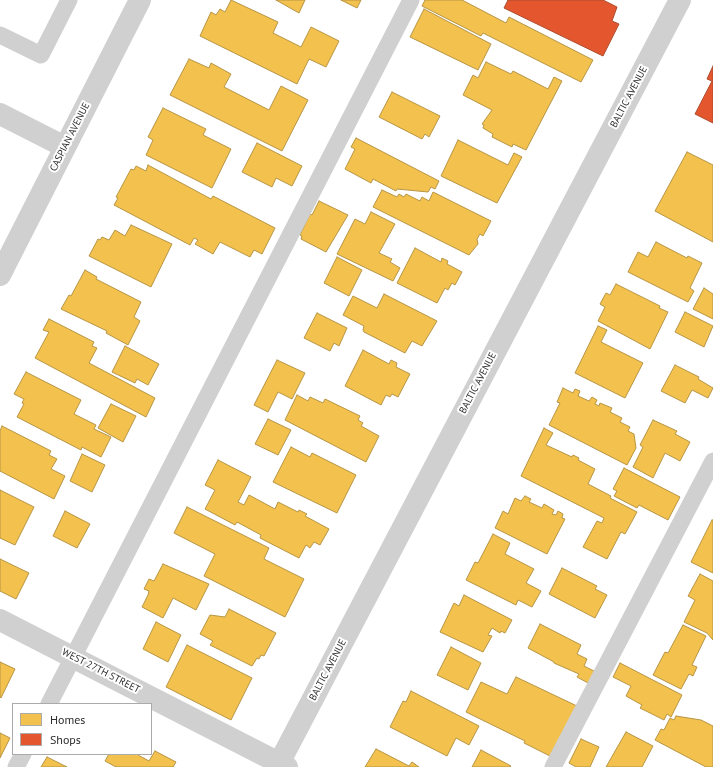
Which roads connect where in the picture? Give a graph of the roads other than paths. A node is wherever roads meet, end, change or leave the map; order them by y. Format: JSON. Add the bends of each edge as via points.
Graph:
{"nodes":[{"id":1,"x":69,"y":0,"type":"edge"},
{"id":2,"x":140,"y":0,"type":"edge"},
{"id":3,"x":411,"y":0,"type":"edge"},
{"id":4,"x":680,"y":0,"type":"edge"},
{"id":5,"x":0,"y":35,"type":"edge"},
{"id":6,"x":0,"y":114,"type":"edge"},
{"id":7,"x":65,"y":146,"type":"junction"},
{"id":8,"x":0,"y":275,"type":"edge"},
{"id":9,"x":713,"y":461,"type":"edge"},
{"id":10,"x":0,"y":620,"type":"edge"},
{"id":11,"x":73,"y":657,"type":"junction"},
{"id":12,"x":50,"y":703,"type":"edge"},
{"id":13,"x":22,"y":755,"type":"edge"},
{"id":14,"x":281,"y":766,"type":"edge"},
{"id":15,"x":16,"y":767,"type":"edge"},
{"id":16,"x":553,"y":767,"type":"edge"}],
"edges":[{"from":1,"to":5,"type":"lane","via":[[42,55]]},
{"from":2,"to":7,"type":"street","name":"CASPIAN AVENUE"},
{"from":3,"to":11,"type":"lane"},
{"from":4,"to":14,"type":"street","name":"BALTIC AVENUE"},
{"from":6,"to":7,"type":"street"},
{"from":7,"to":8,"type":"street","name":"CASPIAN AVENUE"},
{"from":9,"to":16,"type":"lane"},
{"from":10,"to":11,"type":"street","name":"WEST 27TH STREET"},
{"from":11,"to":12,"type":"lane"},
{"from":11,"to":14,"type":"street","name":"WEST 27TH STREET"},
{"from":13,"to":15,"type":"lane"}]}
